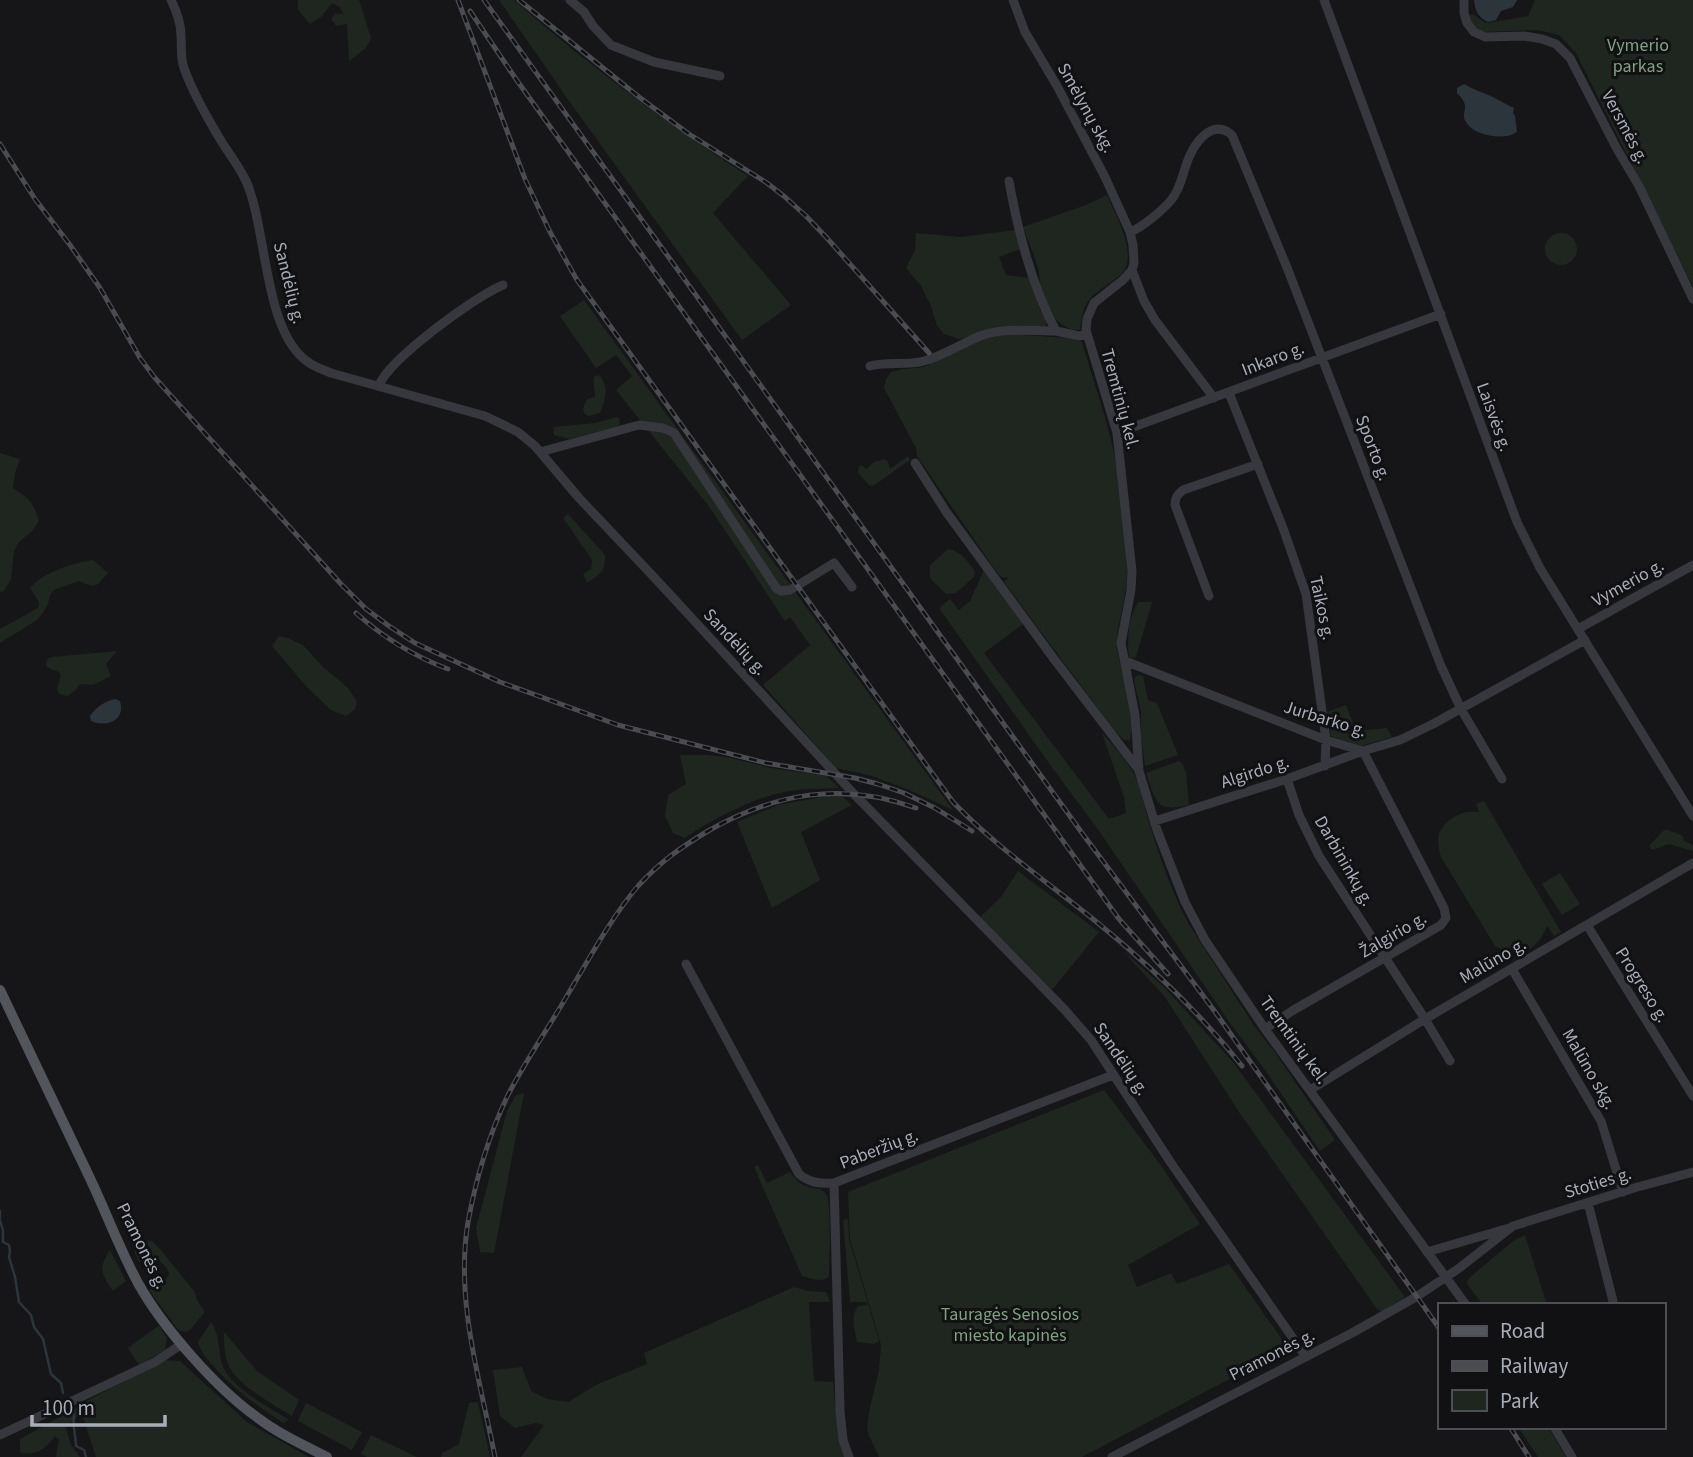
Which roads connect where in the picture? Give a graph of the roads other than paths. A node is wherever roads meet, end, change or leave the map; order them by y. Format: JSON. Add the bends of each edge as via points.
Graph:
{"nodes":[{"id":1,"x":171,"y":0,"type":"edge"},
{"id":2,"x":570,"y":0,"type":"edge"},
{"id":3,"x":1013,"y":0,"type":"edge"},
{"id":4,"x":1324,"y":0,"type":"edge"},
{"id":5,"x":1464,"y":0,"type":"edge"},
{"id":6,"x":720,"y":76,"type":"dead end"},
{"id":7,"x":1009,"y":181,"type":"dead end"},
{"id":8,"x":1130,"y":232,"type":"junction"},
{"id":9,"x":1132,"y":270,"type":"junction"},
{"id":10,"x":503,"y":285,"type":"dead end"},
{"id":11,"x":1693,"y":299,"type":"edge"},
{"id":12,"x":1441,"y":314,"type":"junction"},
{"id":13,"x":1056,"y":331,"type":"junction"},
{"id":14,"x":1086,"y":334,"type":"junction"},
{"id":15,"x":1321,"y":358,"type":"junction"},
{"id":16,"x":870,"y":366,"type":"dead end"},
{"id":17,"x":379,"y":385,"type":"junction"},
{"id":18,"x":1229,"y":393,"type":"junction"},
{"id":19,"x":1214,"y":398,"type":"junction"},
{"id":20,"x":1116,"y":433,"type":"junction"},
{"id":21,"x":540,"y":452,"type":"junction"},
{"id":22,"x":915,"y":463,"type":"dead end"},
{"id":23,"x":1258,"y":464,"type":"junction"},
{"id":24,"x":1693,"y":565,"type":"edge"},
{"id":25,"x":852,"y":587,"type":"dead end"},
{"id":26,"x":1209,"y":596,"type":"dead end"},
{"id":27,"x":1578,"y":629,"type":"junction"},
{"id":28,"x":1585,"y":640,"type":"junction"},
{"id":29,"x":1125,"y":661,"type":"junction"},
{"id":30,"x":1461,"y":709,"type":"junction"},
{"id":31,"x":1137,"y":738,"type":"junction"},
{"id":32,"x":1326,"y":740,"type":"junction"},
{"id":33,"x":1120,"y":745,"type":"junction"},
{"id":34,"x":1363,"y":751,"type":"junction"},
{"id":35,"x":1325,"y":765,"type":"junction"},
{"id":36,"x":1139,"y":771,"type":"junction"},
{"id":37,"x":1287,"y":779,"type":"junction"},
{"id":38,"x":1502,"y":779,"type":"dead end"},
{"id":39,"x":1693,"y":816,"type":"edge"},
{"id":40,"x":1155,"y":821,"type":"junction"},
{"id":41,"x":1693,"y":863,"type":"edge"},
{"id":42,"x":1587,"y":925,"type":"junction"},
{"id":43,"x":1385,"y":958,"type":"junction"},
{"id":44,"x":686,"y":964,"type":"dead end"},
{"id":45,"x":1512,"y":969,"type":"junction"},
{"id":46,"x":0,"y":990,"type":"edge"},
{"id":47,"x":1425,"y":1019,"type":"junction"},
{"id":48,"x":1265,"y":1029,"type":"junction"},
{"id":49,"x":1450,"y":1061,"type":"dead end"},
{"id":50,"x":1113,"y":1075,"type":"junction"},
{"id":51,"x":1310,"y":1090,"type":"junction"},
{"id":52,"x":1693,"y":1096,"type":"edge"},
{"id":53,"x":1693,"y":1172,"type":"edge"},
{"id":54,"x":834,"y":1183,"type":"junction"},
{"id":55,"x":1623,"y":1192,"type":"junction"},
{"id":56,"x":1588,"y":1203,"type":"junction"},
{"id":57,"x":1513,"y":1226,"type":"junction"},
{"id":58,"x":1465,"y":1240,"type":"junction"},
{"id":59,"x":1427,"y":1252,"type":"junction"},
{"id":60,"x":1473,"y":1257,"type":"junction"},
{"id":61,"x":1446,"y":1278,"type":"junction"},
{"id":62,"x":1465,"y":1303,"type":"edge"},
{"id":63,"x":1613,"y":1303,"type":"edge"},
{"id":64,"x":182,"y":1343,"type":"junction"},
{"id":65,"x":1306,"y":1357,"type":"junction"},
{"id":66,"x":1555,"y":1429,"type":"edge"},
{"id":67,"x":0,"y":1435,"type":"edge"},
{"id":68,"x":327,"y":1457,"type":"edge"},
{"id":69,"x":849,"y":1457,"type":"edge"},
{"id":70,"x":1112,"y":1457,"type":"edge"},
{"id":71,"x":1573,"y":1457,"type":"edge"}],
"edges":[{"from":1,"to":17,"type":"street","name":"Sandėlių g.","via":[[181,34],[184,70],[247,183],[287,339],[310,364]]},
{"from":2,"to":6,"type":"street","via":[[611,45],[654,62]]},
{"from":3,"to":8,"type":"street","name":"Smėlynų skg.","via":[[1025,32],[1058,86]]},
{"from":4,"to":12,"type":"street","name":"Laisvės g."},
{"from":5,"to":11,"type":"street","name":"Versmės g.","via":[[1467,23],[1474,32],[1485,37],[1542,39],[1556,44],[1570,58]]},
{"from":7,"to":13,"type":"street","via":[[1037,290]]},
{"from":8,"to":9,"type":"street"},
{"from":8,"to":15,"type":"street","name":"Sporto g.","via":[[1171,200],[1197,143],[1213,129],[1222,128],[1236,142]]},
{"from":9,"to":14,"type":"street","name":"Tremtinių kel.","via":[[1094,303]]},
{"from":9,"to":19,"type":"street","via":[[1155,320]]},
{"from":10,"to":17,"type":"street","via":[[439,326],[388,371]]},
{"from":12,"to":15,"type":"street","name":"Inkaro g."},
{"from":12,"to":27,"type":"street","name":"Laisvės g.","via":[[1517,522]]},
{"from":13,"to":14,"type":"street"},
{"from":13,"to":16,"type":"street","via":[[992,332],[927,361]]},
{"from":14,"to":20,"type":"street","name":"Tremtinių kel."},
{"from":15,"to":18,"type":"street","name":"Inkaro g."},
{"from":15,"to":30,"type":"street","name":"Sporto g."},
{"from":17,"to":21,"type":"street","name":"Sandėlių g.","via":[[485,416],[518,432]]},
{"from":18,"to":19,"type":"street","name":"Inkaro g."},
{"from":18,"to":23,"type":"street","name":"Taikos g."},
{"from":19,"to":20,"type":"street","name":"Inkaro g."},
{"from":20,"to":29,"type":"street","name":"Tremtinių kel.","via":[[1132,571],[1121,643]]},
{"from":21,"to":25,"type":"street","via":[[639,425],[663,428],[674,433],[777,589],[790,590],[834,563]]},
{"from":21,"to":50,"type":"street","name":"Sandėlių g.","via":[[854,794],[1064,1009]]},
{"from":22,"to":33,"type":"street","name":"Tremtinių kel.","via":[[947,513]]},
{"from":23,"to":26,"type":"street","via":[[1182,490],[1175,499]]},
{"from":23,"to":32,"type":"street","name":"Taikos g.","via":[[1306,594]]},
{"from":24,"to":27,"type":"street","name":"Vymerio g."},
{"from":27,"to":28,"type":"street","name":"Laisvės g."},
{"from":28,"to":30,"type":"street","name":"Jurbarko g."},
{"from":28,"to":39,"type":"street","name":"Laisvės g."},
{"from":29,"to":31,"type":"street","name":"Tremtinių kel."},
{"from":29,"to":32,"type":"street","name":"Jurbarko g."},
{"from":30,"to":34,"type":"street","name":"Jurbarko g.","via":[[1400,740]]},
{"from":30,"to":38,"type":"street","name":"Sporto g."},
{"from":31,"to":33,"type":"street","via":[[1130,747]]},
{"from":31,"to":36,"type":"street","name":"Tremtinių kel."},
{"from":32,"to":34,"type":"street","name":"Jurbarko g."},
{"from":32,"to":35,"type":"street","name":"Taikos g."},
{"from":33,"to":36,"type":"street","name":"Tremtinių kel."},
{"from":34,"to":35,"type":"street","name":"Algirdo g."},
{"from":34,"to":43,"type":"street","name":"Žalgirio g.","via":[[1446,914],[1441,925]]},
{"from":35,"to":37,"type":"street","name":"Algirdo g."},
{"from":36,"to":40,"type":"street","name":"Tremtinių kel."},
{"from":37,"to":40,"type":"street","name":"Algirdo g."},
{"from":37,"to":43,"type":"street","name":"Darbininkų g.","via":[[1319,856]]},
{"from":40,"to":48,"type":"street","name":"Tremtinių kel.","via":[[1196,926]]},
{"from":41,"to":42,"type":"street","name":"Malūno g."},
{"from":42,"to":45,"type":"street","name":"Malūno g."},
{"from":42,"to":52,"type":"street","name":"Progreso g."},
{"from":43,"to":47,"type":"street","name":"Darbininkų g."},
{"from":43,"to":48,"type":"street","name":"Žalgirio g."},
{"from":44,"to":54,"type":"street","via":[[799,1174],[819,1184]]},
{"from":45,"to":47,"type":"street","name":"Malūno g."},
{"from":45,"to":55,"type":"street","name":"Malūno skg.","via":[[1601,1121]]},
{"from":46,"to":64,"type":"main road","name":"Pramonės g.","via":[[139,1285]]},
{"from":47,"to":49,"type":"street","name":"Darbininkų g."},
{"from":47,"to":51,"type":"street","name":"Malūno g."},
{"from":48,"to":51,"type":"street","name":"Tremtinių kel."},
{"from":50,"to":54,"type":"street","name":"Paberžių g."},
{"from":50,"to":65,"type":"street","name":"Sandėlių g."},
{"from":51,"to":59,"type":"street","name":"Tremtinių kel."},
{"from":53,"to":55,"type":"street","name":"Stoties g."},
{"from":54,"to":69,"type":"street","name":"Paberžių g.","via":[[839,1409]]},
{"from":55,"to":56,"type":"street","name":"Stoties g."},
{"from":56,"to":57,"type":"street","name":"Stoties g."},
{"from":56,"to":63,"type":"street"},
{"from":57,"to":58,"type":"street","name":"Stoties g."},
{"from":57,"to":60,"type":"street","name":"Stoties g."},
{"from":58,"to":59,"type":"street","name":"Stoties g."},
{"from":58,"to":60,"type":"street","via":[[1472,1246]]},
{"from":59,"to":61,"type":"street","name":"Tremtinių kel."},
{"from":60,"to":61,"type":"street","name":"Stoties g."},
{"from":61,"to":62,"type":"street","name":"Tremtinių kel."},
{"from":61,"to":65,"type":"street","name":"Pramonės g."},
{"from":64,"to":67,"type":"street","via":[[155,1363]]},
{"from":64,"to":68,"type":"main road","name":"Pramonės g.","via":[[229,1395],[257,1418]]},
{"from":65,"to":70,"type":"street","name":"Pramonės g."},
{"from":66,"to":71,"type":"street"}]}
